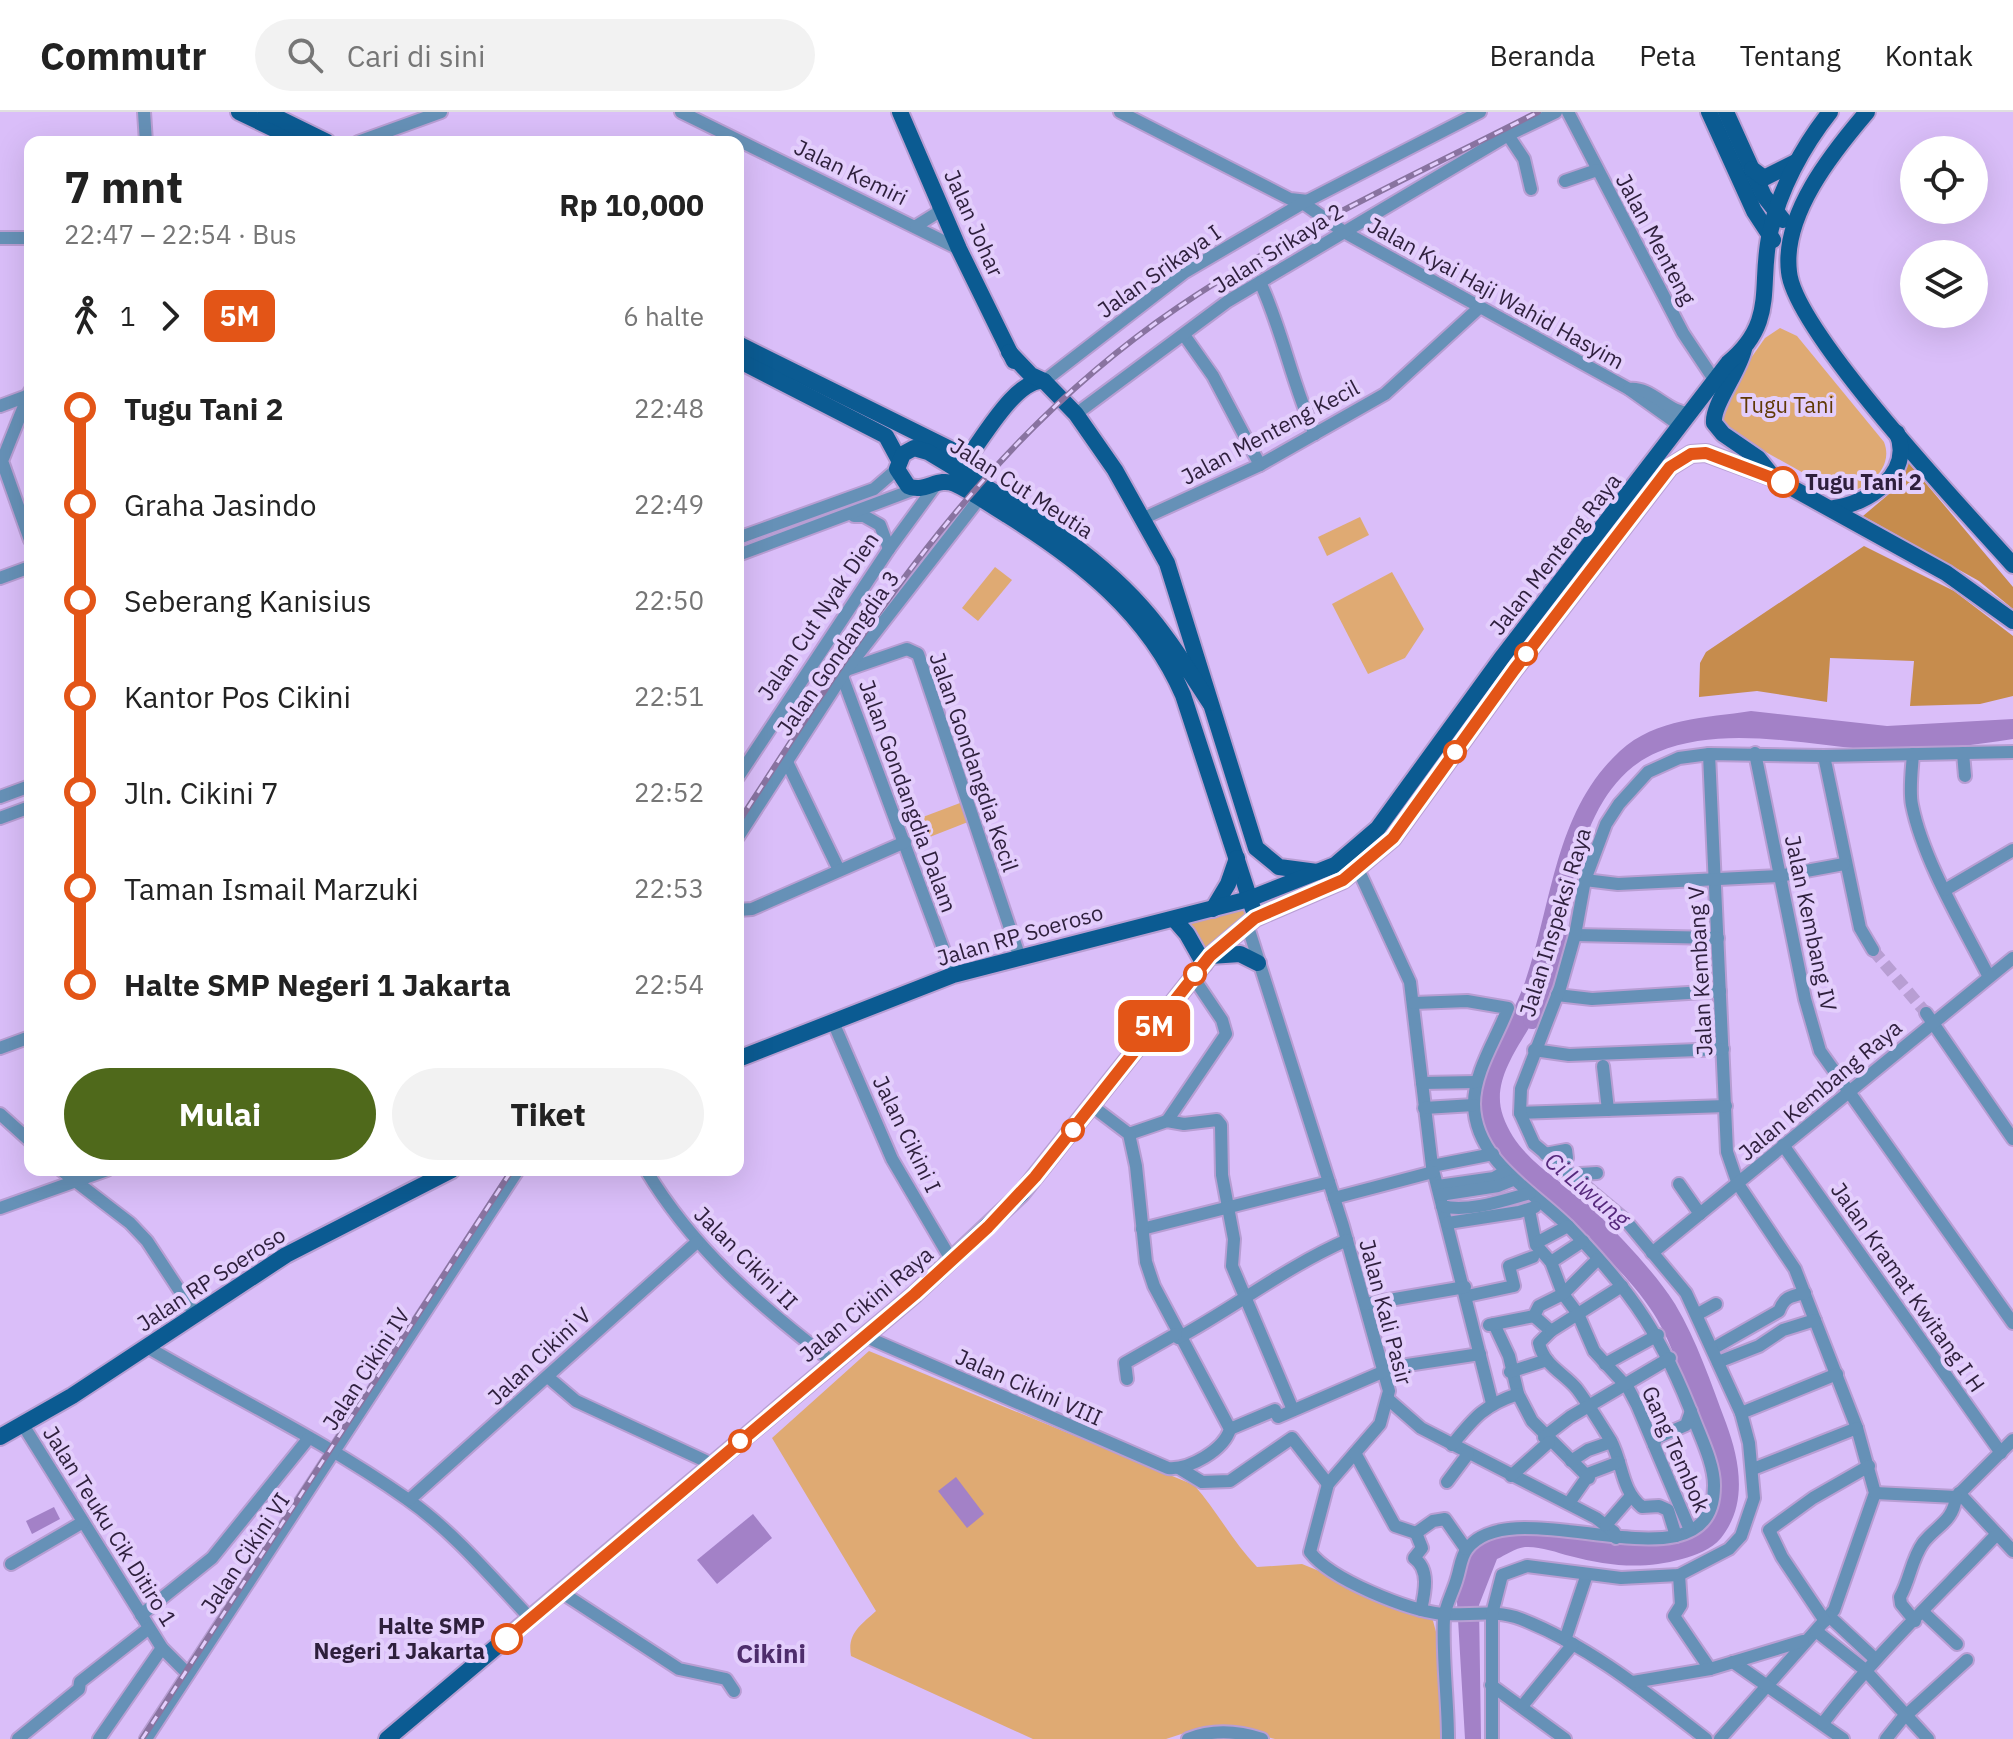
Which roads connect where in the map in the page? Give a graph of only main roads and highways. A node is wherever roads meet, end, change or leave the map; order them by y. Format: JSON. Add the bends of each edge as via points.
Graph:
{"nodes":[{"id":1,"x":239,"y":112,"type":"edge"},
{"id":2,"x":266,"y":112,"type":"edge"},
{"id":3,"x":900,"y":112,"type":"edge"},
{"id":4,"x":1709,"y":112,"type":"edge"},
{"id":5,"x":1726,"y":112,"type":"edge"},
{"id":6,"x":1830,"y":112,"type":"edge"},
{"id":7,"x":1867,"y":112,"type":"edge"},
{"id":8,"x":289,"y":136,"type":"edge"},
{"id":9,"x":315,"y":136,"type":"edge"},
{"id":10,"x":1798,"y":161,"type":"junction"},
{"id":11,"x":1752,"y":169,"type":"junction"},
{"id":12,"x":1777,"y":213,"type":"junction"},
{"id":13,"x":1794,"y":232,"type":"junction"},
{"id":14,"x":1769,"y":234,"type":"junction"},
{"id":15,"x":1788,"y":260,"type":"junction"},
{"id":16,"x":744,"y":349,"type":"edge"},
{"id":17,"x":1744,"y":349,"type":"junction"},
{"id":18,"x":1009,"y":352,"type":"junction"},
{"id":19,"x":744,"y":361,"type":"edge"},
{"id":20,"x":766,"y":366,"type":"junction"},
{"id":21,"x":1044,"y":381,"type":"junction"},
{"id":22,"x":1020,"y":390,"type":"junction"},
{"id":23,"x":1897,"y":432,"type":"junction"},
{"id":24,"x":898,"y":465,"type":"junction"},
{"id":25,"x":1774,"y":478,"type":"junction"},
{"id":26,"x":1834,"y":508,"type":"junction"},
{"id":27,"x":2013,"y":565,"type":"edge"},
{"id":28,"x":2013,"y":621,"type":"edge"},
{"id":29,"x":1210,"y":703,"type":"junction"},
{"id":30,"x":1256,"y":848,"type":"junction"},
{"id":31,"x":1236,"y":857,"type":"junction"},
{"id":32,"x":1320,"y":872,"type":"junction"},
{"id":33,"x":1343,"y":880,"type":"joint"},
{"id":34,"x":1249,"y":899,"type":"junction"},
{"id":35,"x":1213,"y":909,"type":"junction"},
{"id":36,"x":1174,"y":919,"type":"junction"},
{"id":37,"x":1251,"y":921,"type":"junction"},
{"id":38,"x":1258,"y":963,"type":"road end"},
{"id":39,"x":1202,"y":966,"type":"junction"},
{"id":40,"x":744,"y":1057,"type":"edge"},
{"id":41,"x":440,"y":1176,"type":"edge"},
{"id":42,"x":0,"y":1437,"type":"edge"},
{"id":43,"x":394,"y":1736,"type":"edge"}],
"edges":[{"from":1,"to":8,"type":"main road"},
{"from":2,"to":9,"type":"main road"},
{"from":3,"to":18,"type":"main road","name":"Jalan Johar"},
{"from":4,"to":14,"type":"main road"},
{"from":5,"to":11,"type":"main road"},
{"from":6,"to":10,"type":"main road","name":"Jalan Menteng Raya"},
{"from":7,"to":13,"type":"main road","via":[[1824,164]]},
{"from":10,"to":11,"type":"main road","via":[[1771,177]]},
{"from":10,"to":12,"type":"main road","name":"Jalan Menteng Raya"},
{"from":11,"to":12,"type":"main road"},
{"from":12,"to":13,"type":"main road"},
{"from":12,"to":14,"type":"main road","name":"Jalan Menteng Raya"},
{"from":13,"to":15,"type":"main road"},
{"from":14,"to":15,"type":"main road"},
{"from":14,"to":17,"type":"main road","name":"Jalan Menteng Raya","via":[[1765,300]]},
{"from":15,"to":23,"type":"main road","via":[[1791,285],[1812,325]]},
{"from":16,"to":20,"type":"main road"},
{"from":17,"to":25,"type":"main road","via":[[1714,423]]},
{"from":17,"to":32,"type":"main road","name":"Jalan Menteng Raya","via":[[1503,656],[1378,828]]},
{"from":18,"to":21,"type":"main road","name":"Jalan Johar"},
{"from":18,"to":22,"type":"main road","name":"Jalan Johar"},
{"from":19,"to":20,"type":"main road"},
{"from":20,"to":22,"type":"main road","via":[[957,455],[971,453]]},
{"from":20,"to":24,"type":"main road","via":[[886,436]]},
{"from":21,"to":22,"type":"main road"},
{"from":21,"to":29,"type":"main road","name":"Jalan Cut Meutia","via":[[1076,414],[1144,518],[1182,603]]},
{"from":23,"to":26,"type":"main road","via":[[1901,446],[1885,485],[1861,503]]},
{"from":23,"to":27,"type":"main road"},
{"from":24,"to":29,"type":"main road","name":"Jalan Cut Meutia","via":[[909,449],[928,452],[1086,556],[1143,608]]},
{"from":24,"to":31,"type":"main road","name":"Jalan Cut Meutia","via":[[901,480],[915,489],[950,482],[979,499],[1092,574],[1134,616],[1183,695]]},
{"from":25,"to":26,"type":"main road"},
{"from":25,"to":33,"type":"main road","name":"Jalan Menteng Raya","via":[[1706,453],[1691,454],[1670,467],[1402,826]]},
{"from":26,"to":28,"type":"main road","via":[[1946,573]]},
{"from":29,"to":30,"type":"main road","name":"Jalan Cut Meutia"},
{"from":30,"to":31,"type":"main road"},
{"from":30,"to":32,"type":"main road","via":[[1279,867]]},
{"from":31,"to":34,"type":"main road","name":"Jalan Cut Meutia"},
{"from":31,"to":35,"type":"main road"},
{"from":32,"to":34,"type":"main road","name":"Jalan RP Soeroso"},
{"from":33,"to":37,"type":"main road","name":"Jalan Cikini Raya"},
{"from":34,"to":35,"type":"main road","name":"Jalan RP Soeroso"},
{"from":34,"to":37,"type":"main road","name":"Jalan Cut Meutia"},
{"from":35,"to":36,"type":"main road","name":"Jalan RP Soeroso"},
{"from":36,"to":39,"type":"main road"},
{"from":36,"to":40,"type":"main road","name":"Jalan RP Soeroso","via":[[953,975]]},
{"from":37,"to":39,"type":"main road","name":"Jalan Cikini Raya"},
{"from":38,"to":39,"type":"main road","via":[[1240,954]]},
{"from":39,"to":43,"type":"main road","name":"Jalan Cikini Raya","via":[[1021,1194],[952,1261]]},
{"from":41,"to":42,"type":"main road","name":"Jalan RP Soeroso","via":[[286,1255]]}]}
